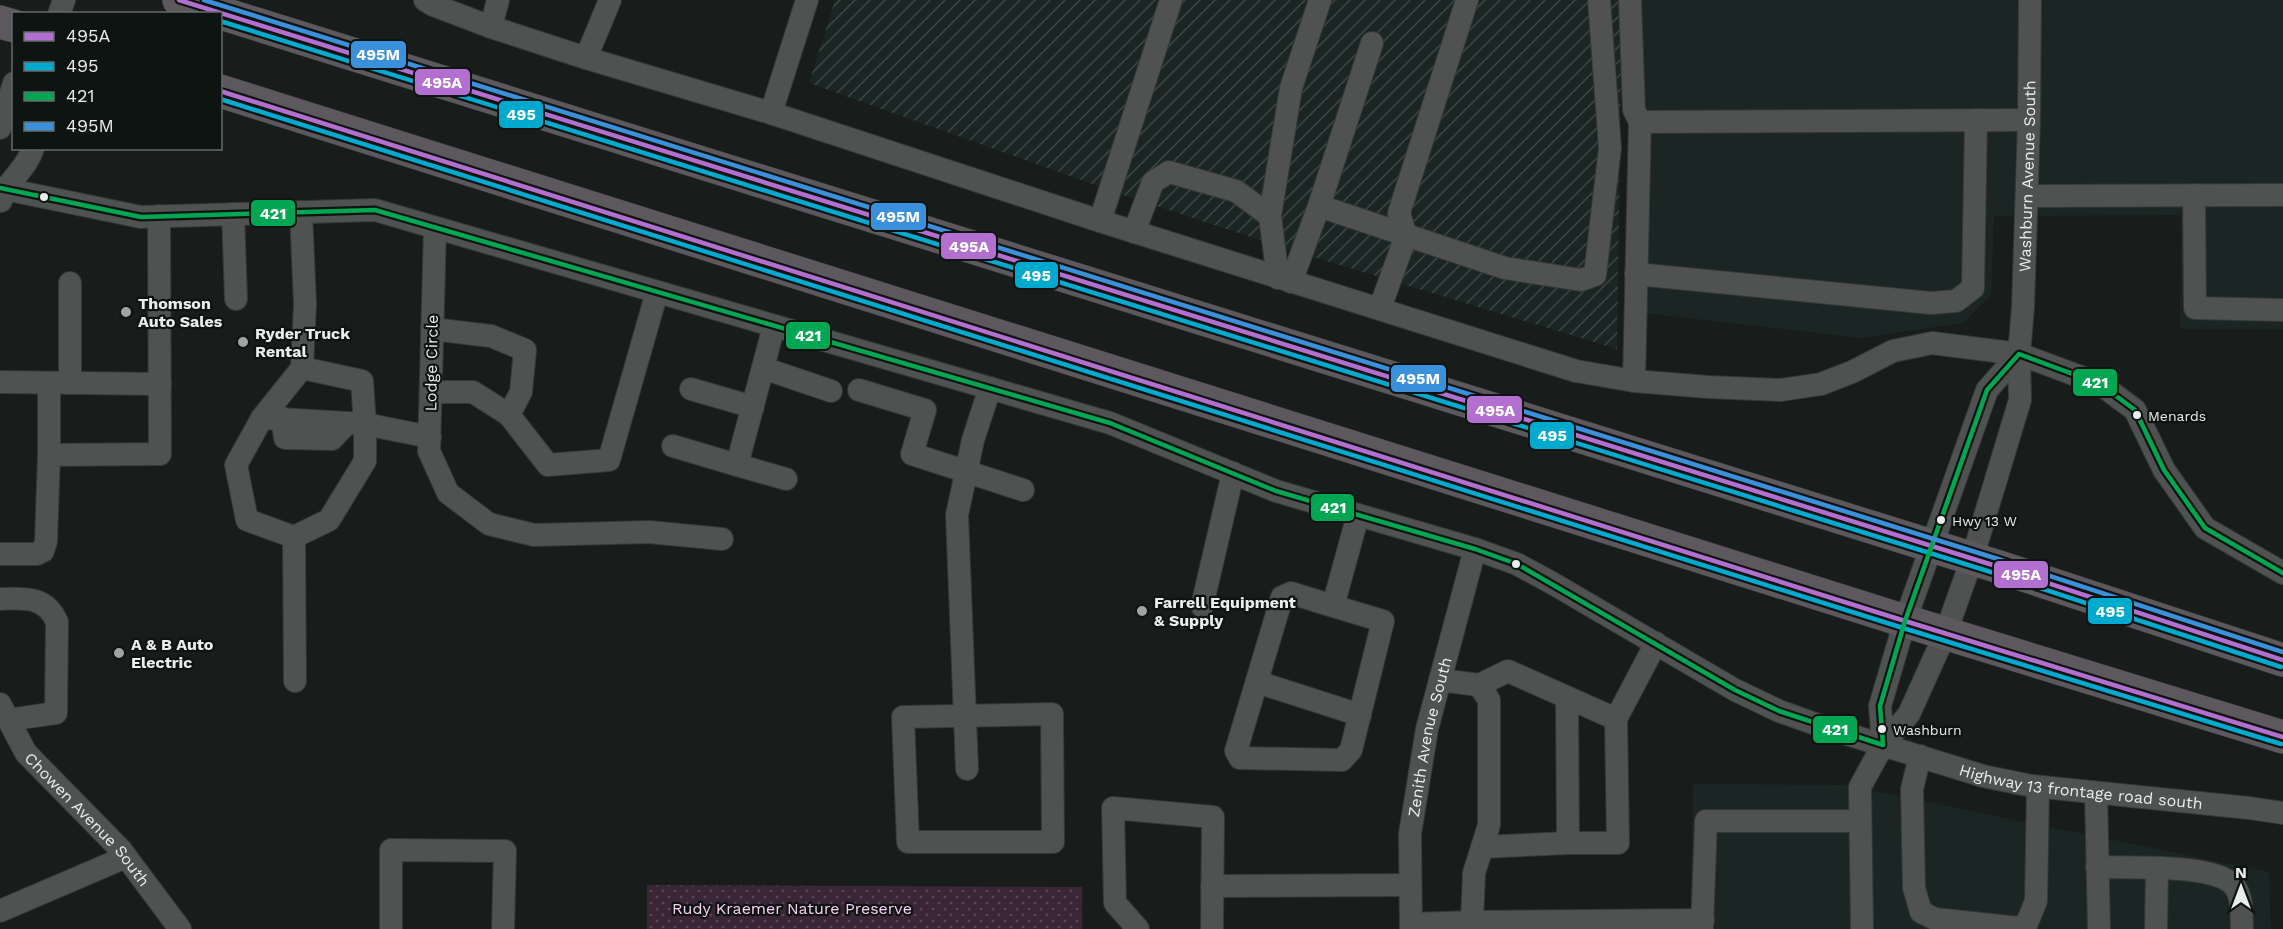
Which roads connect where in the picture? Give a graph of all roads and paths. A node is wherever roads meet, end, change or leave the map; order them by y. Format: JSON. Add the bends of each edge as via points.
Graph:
{"nodes":[{"id":1,"x":179,"y":0,"type":"edge"},
{"id":2,"x":425,"y":0,"type":"edge"},
{"id":3,"x":498,"y":0,"type":"edge"},
{"id":4,"x":610,"y":0,"type":"edge"},
{"id":5,"x":807,"y":0,"type":"edge"},
{"id":6,"x":1171,"y":0,"type":"edge"},
{"id":7,"x":1320,"y":0,"type":"edge"},
{"id":8,"x":1467,"y":0,"type":"edge"},
{"id":9,"x":1599,"y":0,"type":"edge"},
{"id":10,"x":1630,"y":0,"type":"edge"},
{"id":11,"x":2030,"y":0,"type":"edge"},
{"id":12,"x":218,"y":12,"type":"edge"},
{"id":13,"x":222,"y":13,"type":"edge"},
{"id":14,"x":491,"y":27,"type":"junction"},
{"id":15,"x":1372,"y":43,"type":"dead end"},
{"id":16,"x":586,"y":58,"type":"junction"},
{"id":17,"x":12,"y":89,"type":"edge"},
{"id":18,"x":222,"y":92,"type":"edge"},
{"id":19,"x":771,"y":113,"type":"junction"},
{"id":20,"x":1976,"y":120,"type":"junction"},
{"id":21,"x":2029,"y":120,"type":"junction"},
{"id":22,"x":1640,"y":122,"type":"junction"},
{"id":23,"x":0,"y":128,"type":"edge"},
{"id":24,"x":33,"y":150,"type":"edge"},
{"id":25,"x":1,"y":189,"type":"edge"},
{"id":26,"x":2194,"y":195,"type":"junction"},
{"id":27,"x":2283,"y":195,"type":"edge"},
{"id":28,"x":2027,"y":196,"type":"junction"},
{"id":29,"x":1319,"y":206,"type":"junction"},
{"id":30,"x":301,"y":212,"type":"junction"},
{"id":31,"x":233,"y":214,"type":"junction"},
{"id":32,"x":159,"y":216,"type":"junction"},
{"id":33,"x":1270,"y":216,"type":"junction"},
{"id":34,"x":1100,"y":222,"type":"junction"},
{"id":35,"x":435,"y":229,"type":"junction"},
{"id":36,"x":1134,"y":232,"type":"junction"},
{"id":37,"x":1406,"y":236,"type":"junction"},
{"id":38,"x":1636,"y":274,"type":"junction"},
{"id":39,"x":1284,"y":280,"type":"junction"},
{"id":40,"x":70,"y":283,"type":"dead end"},
{"id":41,"x":657,"y":292,"type":"junction"},
{"id":42,"x":236,"y":299,"type":"dead end"},
{"id":43,"x":1380,"y":308,"type":"junction"},
{"id":44,"x":2283,"y":309,"type":"edge"},
{"id":45,"x":774,"y":326,"type":"junction"},
{"id":46,"x":432,"y":329,"type":"junction"},
{"id":47,"x":2019,"y":354,"type":"junction"},
{"id":48,"x":302,"y":368,"type":"junction"},
{"id":49,"x":763,"y":368,"type":"junction"},
{"id":50,"x":1634,"y":381,"type":"junction"},
{"id":51,"x":0,"y":382,"type":"edge"},
{"id":52,"x":59,"y":383,"type":"junction"},
{"id":53,"x":160,"y":384,"type":"junction"},
{"id":54,"x":990,"y":388,"type":"junction"},
{"id":55,"x":691,"y":389,"type":"dead end"},
{"id":56,"x":859,"y":390,"type":"dead end"},
{"id":57,"x":831,"y":391,"type":"dead end"},
{"id":58,"x":431,"y":392,"type":"junction"},
{"id":59,"x":753,"y":407,"type":"junction"},
{"id":60,"x":509,"y":415,"type":"junction"},
{"id":61,"x":272,"y":418,"type":"junction"},
{"id":62,"x":356,"y":424,"type":"junction"},
{"id":63,"x":430,"y":437,"type":"junction"},
{"id":64,"x":673,"y":446,"type":"dead end"},
{"id":65,"x":49,"y":455,"type":"junction"},
{"id":66,"x":737,"y":465,"type":"junction"},
{"id":67,"x":966,"y":471,"type":"junction"},
{"id":68,"x":1233,"y":473,"type":"junction"},
{"id":69,"x":786,"y":479,"type":"dead end"},
{"id":70,"x":1023,"y":490,"type":"dead end"},
{"id":71,"x":1358,"y":515,"type":"junction"},
{"id":72,"x":294,"y":537,"type":"junction"},
{"id":73,"x":722,"y":539,"type":"dead end"},
{"id":74,"x":1931,"y":546,"type":"junction"},
{"id":75,"x":1475,"y":549,"type":"junction"},
{"id":76,"x":0,"y":554,"type":"edge"},
{"id":77,"x":1972,"y":559,"type":"junction"},
{"id":78,"x":2283,"y":573,"type":"edge"},
{"id":79,"x":0,"y":599,"type":"edge"},
{"id":80,"x":1202,"y":606,"type":"dead end"},
{"id":81,"x":1333,"y":606,"type":"junction"},
{"id":82,"x":1905,"y":621,"type":"junction"},
{"id":83,"x":1946,"y":632,"type":"junction"},
{"id":84,"x":1656,"y":643,"type":"junction"},
{"id":85,"x":2283,"y":660,"type":"edge"},
{"id":86,"x":1440,"y":680,"type":"junction"},
{"id":87,"x":295,"y":681,"type":"dead end"},
{"id":88,"x":1257,"y":682,"type":"junction"},
{"id":89,"x":1479,"y":685,"type":"junction"},
{"id":90,"x":1568,"y":699,"type":"junction"},
{"id":91,"x":4,"y":712,"type":"edge"},
{"id":92,"x":1360,"y":715,"type":"junction"},
{"id":93,"x":965,"y":716,"type":"junction"},
{"id":94,"x":1616,"y":719,"type":"junction"},
{"id":95,"x":2283,"y":737,"type":"edge"},
{"id":96,"x":1883,"y":744,"type":"junction"},
{"id":97,"x":1920,"y":756,"type":"junction"},
{"id":98,"x":967,"y":769,"type":"dead end"},
{"id":99,"x":2038,"y":787,"type":"junction"},
{"id":100,"x":2096,"y":793,"type":"junction"},
{"id":101,"x":2283,"y":813,"type":"edge"},
{"id":102,"x":1860,"y":821,"type":"junction"},
{"id":103,"x":1568,"y":843,"type":"junction"},
{"id":104,"x":1482,"y":847,"type":"junction"},
{"id":105,"x":126,"y":857,"type":"junction"},
{"id":106,"x":2097,"y":867,"type":"junction"},
{"id":107,"x":2157,"y":869,"type":"junction"},
{"id":108,"x":1410,"y":885,"type":"junction"},
{"id":109,"x":1212,"y":886,"type":"junction"},
{"id":110,"x":0,"y":911,"type":"edge"},
{"id":111,"x":1472,"y":922,"type":"junction"},
{"id":112,"x":1702,"y":924,"type":"edge"},
{"id":113,"x":1411,"y":926,"type":"edge"},
{"id":114,"x":180,"y":929,"type":"edge"},
{"id":115,"x":391,"y":929,"type":"edge"},
{"id":116,"x":503,"y":929,"type":"edge"},
{"id":117,"x":1138,"y":929,"type":"edge"},
{"id":118,"x":1212,"y":929,"type":"edge"},
{"id":119,"x":1862,"y":929,"type":"edge"},
{"id":120,"x":2099,"y":929,"type":"edge"},
{"id":121,"x":2156,"y":929,"type":"edge"},
{"id":122,"x":2242,"y":929,"type":"edge"}],
"edges":[{"from":1,"to":12,"type":"highway"},
{"from":2,"to":14,"type":"street"},
{"from":3,"to":14,"type":"street"},
{"from":4,"to":16,"type":"street"},
{"from":5,"to":19,"type":"street"},
{"from":6,"to":34,"type":"street"},
{"from":7,"to":33,"type":"street","via":[[1291,88]]},
{"from":8,"to":37,"type":"street","via":[[1399,213]]},
{"from":9,"to":37,"type":"street","via":[[1610,148],[1595,275],[1581,280],[1505,268]]},
{"from":10,"to":22,"type":"street","via":[[1634,110]]},
{"from":11,"to":21,"type":"street","name":"Washburn Avenue South"},
{"from":13,"to":74,"type":"highway"},
{"from":14,"to":16,"type":"street"},
{"from":15,"to":29,"type":"street"},
{"from":16,"to":19,"type":"street"},
{"from":17,"to":23,"type":"street"},
{"from":18,"to":82,"type":"highway"},
{"from":19,"to":34,"type":"street"},
{"from":20,"to":21,"type":"street"},
{"from":20,"to":22,"type":"street"},
{"from":20,"to":38,"type":"street","via":[[1973,288],[1956,301],[1924,303]]},
{"from":21,"to":28,"type":"street","name":"Washburn Avenue South"},
{"from":22,"to":38,"type":"street"},
{"from":24,"to":25,"type":"street","via":[[31,158]]},
{"from":25,"to":32,"type":"street","name":"Highway 13 frontage road south","via":[[141,217]]},
{"from":26,"to":27,"type":"street"},
{"from":26,"to":28,"type":"street"},
{"from":26,"to":44,"type":"street","via":[[2195,308]]},
{"from":28,"to":47,"type":"street","name":"Washburn Avenue South"},
{"from":29,"to":37,"type":"street"},
{"from":29,"to":39,"type":"street"},
{"from":30,"to":31,"type":"street","name":"Highway 13 frontage road south"},
{"from":30,"to":35,"type":"street","name":"Highway 13 frontage road south","via":[[375,210]]},
{"from":30,"to":48,"type":"street","via":[[305,304]]},
{"from":31,"to":32,"type":"street","name":"Highway 13 frontage road south"},
{"from":31,"to":42,"type":"street"},
{"from":32,"to":53,"type":"street"},
{"from":33,"to":36,"type":"street","via":[[1236,191],[1169,172],[1153,182]]},
{"from":33,"to":39,"type":"street"},
{"from":34,"to":36,"type":"street"},
{"from":35,"to":41,"type":"street","name":"Highway 13 frontage road south"},
{"from":35,"to":46,"type":"street","name":"Lodge Circle"},
{"from":36,"to":39,"type":"street"},
{"from":37,"to":43,"type":"street"},
{"from":38,"to":50,"type":"street"},
{"from":39,"to":43,"type":"street"},
{"from":40,"to":52,"type":"street"},
{"from":41,"to":45,"type":"street","name":"Highway 13 frontage road south"},
{"from":41,"to":60,"type":"street","via":[[609,460],[548,465]]},
{"from":43,"to":50,"type":"street","via":[[1576,371]]},
{"from":45,"to":49,"type":"street"},
{"from":45,"to":54,"type":"street","name":"Highway 13 frontage road south"},
{"from":46,"to":58,"type":"street","name":"Lodge Circle"},
{"from":46,"to":60,"type":"street","via":[[491,336],[525,350],[521,392]]},
{"from":47,"to":50,"type":"street","via":[[1932,343],[1893,351],[1821,384],[1781,390]]},
{"from":47,"to":74,"type":"street","via":[[1988,390]]},
{"from":47,"to":77,"type":"street","name":"Washburn Avenue South","via":[[2020,400]]},
{"from":47,"to":78,"type":"street","via":[[2100,384],[2135,411],[2164,470],[2205,528]]},
{"from":48,"to":61,"type":"street"},
{"from":48,"to":62,"type":"street","via":[[362,381]]},
{"from":49,"to":57,"type":"street"},
{"from":49,"to":59,"type":"street"},
{"from":51,"to":52,"type":"street"},
{"from":52,"to":53,"type":"street"},
{"from":52,"to":65,"type":"street"},
{"from":53,"to":65,"type":"street","via":[[160,454]]},
{"from":54,"to":67,"type":"street"},
{"from":54,"to":68,"type":"street","name":"Highway 13 frontage road south","via":[[1110,423]]},
{"from":55,"to":59,"type":"street"},
{"from":56,"to":67,"type":"street","via":[[925,411],[912,454]]},
{"from":58,"to":60,"type":"street","via":[[473,392]]},
{"from":58,"to":63,"type":"street","name":"Lodge Circle"},
{"from":59,"to":66,"type":"street"},
{"from":61,"to":62,"type":"street"},
{"from":61,"to":72,"type":"street","via":[[236,465],[247,520]]},
{"from":62,"to":63,"type":"street"},
{"from":62,"to":72,"type":"street","via":[[365,460],[329,520]]},
{"from":63,"to":73,"type":"street","name":"Lodge Circle","via":[[429,451],[448,493],[489,524],[534,535],[649,532]]},
{"from":64,"to":66,"type":"street"},
{"from":65,"to":76,"type":"street","via":[[43,551]]},
{"from":66,"to":69,"type":"street"},
{"from":67,"to":70,"type":"street"},
{"from":67,"to":93,"type":"street","via":[[957,515]]},
{"from":68,"to":71,"type":"street","name":"Highway 13 frontage road south","via":[[1276,491]]},
{"from":68,"to":80,"type":"street"},
{"from":71,"to":75,"type":"street","name":"Highway 13 frontage road south"},
{"from":71,"to":81,"type":"street"},
{"from":72,"to":87,"type":"street"},
{"from":74,"to":77,"type":"highway"},
{"from":74,"to":82,"type":"street"},
{"from":75,"to":84,"type":"street","name":"Highway 13 frontage road south","via":[[1517,564]]},
{"from":75,"to":86,"type":"street","name":"Zenith Avenue South"},
{"from":77,"to":83,"type":"street","name":"Washburn Avenue South"},
{"from":77,"to":85,"type":"highway"},
{"from":79,"to":91,"type":"street","via":[[26,598],[45,604],[57,622],[56,713]]},
{"from":81,"to":88,"type":"street","via":[[1291,593],[1282,597]]},
{"from":81,"to":92,"type":"street","via":[[1383,621]]},
{"from":82,"to":83,"type":"highway"},
{"from":82,"to":96,"type":"street","via":[[1880,706]]},
{"from":83,"to":95,"type":"highway"},
{"from":83,"to":96,"type":"street","name":"Washburn Avenue South","via":[[1909,714]]},
{"from":84,"to":94,"type":"street"},
{"from":84,"to":96,"type":"street","name":"Highway 13 frontage road south","via":[[1779,711]]},
{"from":86,"to":89,"type":"street"},
{"from":86,"to":108,"type":"street","name":"Zenith Avenue South","via":[[1427,729],[1410,834]]},
{"from":88,"to":92,"type":"street"},
{"from":88,"to":92,"type":"street","via":[[1236,751],[1240,758],[1342,760],[1351,750]]},
{"from":89,"to":90,"type":"street","via":[[1508,671]]},
{"from":89,"to":104,"type":"street","via":[[1489,700],[1489,825]]},
{"from":90,"to":94,"type":"street"},
{"from":90,"to":103,"type":"street"},
{"from":91,"to":105,"type":"street","name":"Chowen Avenue South","via":[[26,753]]},
{"from":93,"to":93,"type":"street","via":[[903,717],[908,842],[1053,842],[1052,714]]},
{"from":93,"to":98,"type":"street"},
{"from":94,"to":103,"type":"street","via":[[1618,843]]},
{"from":96,"to":97,"type":"street","name":"Highway 13 frontage road south"},
{"from":96,"to":102,"type":"street","name":"Washburn Avenue South","via":[[1860,788]]},
{"from":97,"to":99,"type":"street","name":"Highway 13 frontage road south","via":[[1983,776]]},
{"from":97,"to":99,"type":"street","via":[[1912,789],[1914,888],[1921,912],[1935,919],[2019,928],[2027,923],[2036,901]]},
{"from":99,"to":100,"type":"street","name":"Highway 13 frontage road south"},
{"from":100,"to":101,"type":"street","name":"Highway 13 frontage road south"},
{"from":100,"to":106,"type":"street"},
{"from":102,"to":112,"type":"street","via":[[1706,821]]},
{"from":102,"to":119,"type":"street","name":"Washburn Avenue South"},
{"from":103,"to":104,"type":"street"},
{"from":104,"to":111,"type":"street","via":[[1474,873]]},
{"from":105,"to":110,"type":"street"},
{"from":105,"to":114,"type":"street","name":"Chowen Avenue South"},
{"from":106,"to":107,"type":"street"},
{"from":106,"to":120,"type":"street"},
{"from":107,"to":121,"type":"street"},
{"from":107,"to":122,"type":"street","via":[[2187,870],[2230,882],[2240,895]]},
{"from":108,"to":109,"type":"street"},
{"from":108,"to":113,"type":"street","name":"Zenith Avenue South"},
{"from":109,"to":117,"type":"street","via":[[1212,817],[1113,808],[1115,903]]},
{"from":109,"to":118,"type":"street"},
{"from":111,"to":112,"type":"street"},
{"from":111,"to":113,"type":"street"},
{"from":115,"to":116,"type":"street","via":[[391,850],[505,851]]}]}
